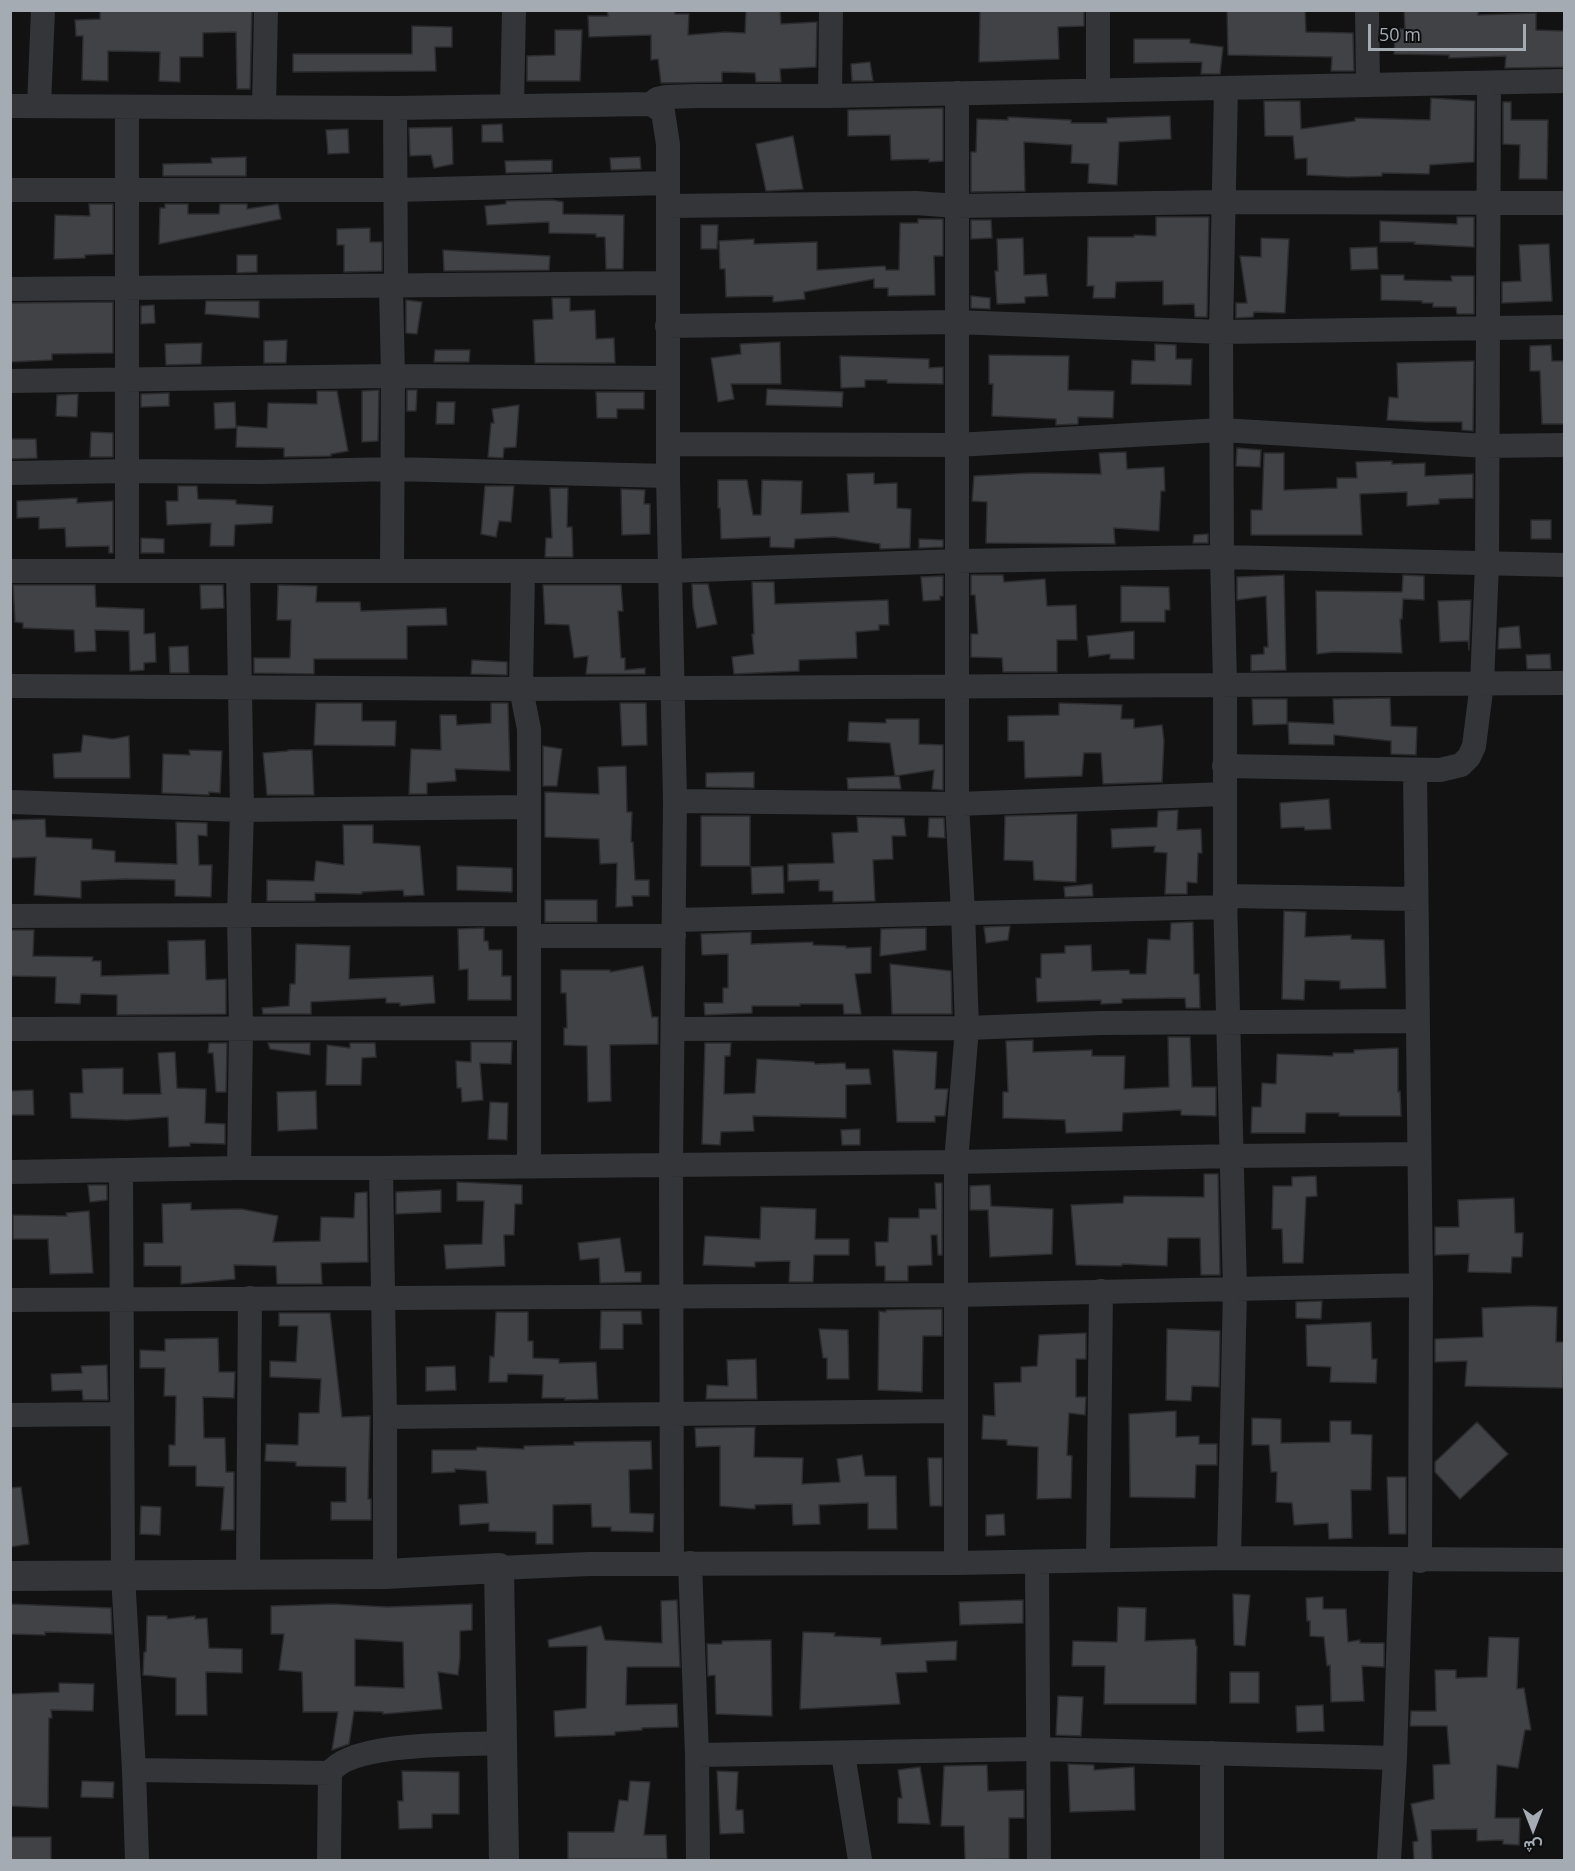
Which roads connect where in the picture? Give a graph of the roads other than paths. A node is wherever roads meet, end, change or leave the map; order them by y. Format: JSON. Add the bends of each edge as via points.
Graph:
{"nodes":[{"id":1,"x":43,"y":10,"type":"edge"},
{"id":2,"x":266,"y":10,"type":"edge"},
{"id":3,"x":514,"y":10,"type":"edge"},
{"id":4,"x":831,"y":10,"type":"edge"},
{"id":5,"x":1098,"y":10,"type":"edge"},
{"id":6,"x":1367,"y":10,"type":"edge"},
{"id":7,"x":1564,"y":81,"type":"edge"},
{"id":8,"x":1489,"y":83,"type":"junction"},
{"id":9,"x":1368,"y":85,"type":"junction"},
{"id":10,"x":1227,"y":88,"type":"junction"},
{"id":11,"x":1098,"y":90,"type":"junction"},
{"id":12,"x":957,"y":93,"type":"junction"},
{"id":13,"x":830,"y":96,"type":"junction"},
{"id":14,"x":651,"y":104,"type":"junction"},
{"id":15,"x":10,"y":106,"type":"edge"},
{"id":16,"x":39,"y":106,"type":"junction"},
{"id":17,"x":513,"y":106,"type":"junction"},
{"id":18,"x":127,"y":107,"type":"junction"},
{"id":19,"x":264,"y":107,"type":"junction"},
{"id":20,"x":395,"y":108,"type":"junction"},
{"id":21,"x":10,"y":190,"type":"edge"},
{"id":22,"x":129,"y":190,"type":"junction"},
{"id":23,"x":396,"y":190,"type":"junction"},
{"id":24,"x":668,"y":195,"type":"junction"},
{"id":25,"x":1225,"y":202,"type":"junction"},
{"id":26,"x":1564,"y":203,"type":"edge"},
{"id":27,"x":1488,"y":205,"type":"junction"},
{"id":28,"x":957,"y":206,"type":"junction"},
{"id":29,"x":668,"y":283,"type":"junction"},
{"id":30,"x":391,"y":287,"type":"junction"},
{"id":31,"x":127,"y":288,"type":"junction"},
{"id":32,"x":10,"y":289,"type":"edge"},
{"id":33,"x":956,"y":322,"type":"junction"},
{"id":34,"x":667,"y":326,"type":"junction"},
{"id":35,"x":1564,"y":327,"type":"edge"},
{"id":36,"x":1488,"y":329,"type":"junction"},
{"id":37,"x":1221,"y":332,"type":"junction"},
{"id":38,"x":393,"y":376,"type":"junction"},
{"id":39,"x":127,"y":378,"type":"junction"},
{"id":40,"x":667,"y":378,"type":"junction"},
{"id":41,"x":10,"y":381,"type":"edge"},
{"id":42,"x":1222,"y":430,"type":"junction"},
{"id":43,"x":668,"y":444,"type":"junction"},
{"id":44,"x":956,"y":445,"type":"junction"},
{"id":45,"x":1564,"y":445,"type":"edge"},
{"id":46,"x":1486,"y":446,"type":"junction"},
{"id":47,"x":393,"y":469,"type":"junction"},
{"id":48,"x":128,"y":471,"type":"junction"},
{"id":49,"x":10,"y":473,"type":"edge"},
{"id":50,"x":668,"y":476,"type":"junction"},
{"id":51,"x":1222,"y":557,"type":"junction"},
{"id":52,"x":957,"y":561,"type":"junction"},
{"id":53,"x":1487,"y":565,"type":"junction"},
{"id":54,"x":1564,"y":566,"type":"edge"},
{"id":55,"x":10,"y":571,"type":"edge"},
{"id":56,"x":127,"y":571,"type":"junction"},
{"id":57,"x":238,"y":571,"type":"junction"},
{"id":58,"x":392,"y":571,"type":"junction"},
{"id":59,"x":523,"y":571,"type":"junction"},
{"id":60,"x":669,"y":571,"type":"junction"},
{"id":61,"x":1482,"y":683,"type":"junction"},
{"id":62,"x":1564,"y":683,"type":"edge"},
{"id":63,"x":1225,"y":684,"type":"junction"},
{"id":64,"x":957,"y":685,"type":"junction"},
{"id":65,"x":10,"y":687,"type":"edge"},
{"id":66,"x":238,"y":687,"type":"junction"},
{"id":67,"x":674,"y":688,"type":"junction"},
{"id":68,"x":521,"y":689,"type":"junction"},
{"id":69,"x":1224,"y":766,"type":"junction"},
{"id":70,"x":1415,"y":770,"type":"junction"},
{"id":71,"x":1225,"y":794,"type":"junction"},
{"id":72,"x":675,"y":801,"type":"junction"},
{"id":73,"x":10,"y":802,"type":"edge"},
{"id":74,"x":957,"y":804,"type":"junction"},
{"id":75,"x":529,"y":807,"type":"junction"},
{"id":76,"x":242,"y":810,"type":"junction"},
{"id":77,"x":1416,"y":899,"type":"junction"},
{"id":78,"x":1226,"y":901,"type":"junction"},
{"id":79,"x":963,"y":912,"type":"junction"},
{"id":80,"x":10,"y":915,"type":"edge"},
{"id":81,"x":240,"y":915,"type":"junction"},
{"id":82,"x":529,"y":925,"type":"junction"},
{"id":83,"x":674,"y":928,"type":"junction"},
{"id":84,"x":1416,"y":1021,"type":"junction"},
{"id":85,"x":1229,"y":1023,"type":"junction"},
{"id":86,"x":241,"y":1028,"type":"junction"},
{"id":87,"x":529,"y":1028,"type":"junction"},
{"id":88,"x":967,"y":1028,"type":"junction"},
{"id":89,"x":10,"y":1029,"type":"edge"},
{"id":90,"x":673,"y":1029,"type":"junction"},
{"id":91,"x":1419,"y":1154,"type":"junction"},
{"id":92,"x":1233,"y":1156,"type":"junction"},
{"id":93,"x":956,"y":1162,"type":"junction"},
{"id":94,"x":671,"y":1164,"type":"junction"},
{"id":95,"x":529,"y":1166,"type":"junction"},
{"id":96,"x":240,"y":1168,"type":"junction"},
{"id":97,"x":381,"y":1168,"type":"junction"},
{"id":98,"x":121,"y":1170,"type":"junction"},
{"id":99,"x":10,"y":1172,"type":"edge"},
{"id":100,"x":1420,"y":1285,"type":"junction"},
{"id":101,"x":1235,"y":1289,"type":"junction"},
{"id":102,"x":1101,"y":1291,"type":"junction"},
{"id":103,"x":956,"y":1295,"type":"junction"},
{"id":104,"x":672,"y":1296,"type":"junction"},
{"id":105,"x":250,"y":1298,"type":"junction"},
{"id":106,"x":382,"y":1298,"type":"junction"},
{"id":107,"x":10,"y":1299,"type":"edge"},
{"id":108,"x":122,"y":1300,"type":"junction"},
{"id":109,"x":956,"y":1411,"type":"junction"},
{"id":110,"x":673,"y":1413,"type":"junction"},
{"id":111,"x":122,"y":1414,"type":"junction"},
{"id":112,"x":10,"y":1415,"type":"edge"},
{"id":113,"x":386,"y":1417,"type":"junction"},
{"id":114,"x":1229,"y":1558,"type":"junction"},
{"id":115,"x":1098,"y":1560,"type":"junction"},
{"id":116,"x":1564,"y":1560,"type":"edge"},
{"id":117,"x":1411,"y":1561,"type":"junction"},
{"id":118,"x":1037,"y":1562,"type":"junction"},
{"id":119,"x":681,"y":1563,"type":"junction"},
{"id":120,"x":956,"y":1563,"type":"junction"},
{"id":121,"x":499,"y":1568,"type":"junction"},
{"id":122,"x":386,"y":1574,"type":"junction"},
{"id":123,"x":123,"y":1575,"type":"junction"},
{"id":124,"x":248,"y":1575,"type":"junction"},
{"id":125,"x":10,"y":1576,"type":"edge"},
{"id":126,"x":503,"y":1743,"type":"junction"},
{"id":127,"x":1038,"y":1749,"type":"junction"},
{"id":128,"x":1212,"y":1753,"type":"junction"},
{"id":129,"x":843,"y":1754,"type":"junction"},
{"id":130,"x":697,"y":1755,"type":"junction"},
{"id":131,"x":1395,"y":1758,"type":"junction"},
{"id":132,"x":134,"y":1770,"type":"junction"},
{"id":133,"x":330,"y":1773,"type":"junction"},
{"id":134,"x":137,"y":1860,"type":"edge"},
{"id":135,"x":328,"y":1860,"type":"edge"},
{"id":136,"x":504,"y":1860,"type":"edge"},
{"id":137,"x":698,"y":1860,"type":"edge"},
{"id":138,"x":860,"y":1860,"type":"edge"},
{"id":139,"x":1039,"y":1860,"type":"edge"},
{"id":140,"x":1212,"y":1860,"type":"edge"},
{"id":141,"x":1389,"y":1860,"type":"edge"}],
"edges":[{"from":1,"to":16,"type":"street"},
{"from":2,"to":19,"type":"street"},
{"from":3,"to":17,"type":"street"},
{"from":4,"to":13,"type":"street"},
{"from":5,"to":11,"type":"street"},
{"from":6,"to":9,"type":"street"},
{"from":7,"to":8,"type":"street"},
{"from":8,"to":9,"type":"street"},
{"from":8,"to":27,"type":"street"},
{"from":9,"to":10,"type":"street"},
{"from":10,"to":11,"type":"street"},
{"from":10,"to":25,"type":"street"},
{"from":11,"to":12,"type":"street"},
{"from":12,"to":13,"type":"street"},
{"from":12,"to":28,"type":"street"},
{"from":13,"to":14,"type":"street","via":[[666,97]]},
{"from":14,"to":17,"type":"street"},
{"from":14,"to":24,"type":"street","via":[[663,112],[665,119]]},
{"from":15,"to":16,"type":"street"},
{"from":16,"to":18,"type":"street"},
{"from":17,"to":20,"type":"street"},
{"from":18,"to":19,"type":"street"},
{"from":18,"to":22,"type":"street"},
{"from":19,"to":20,"type":"street"},
{"from":20,"to":23,"type":"street"},
{"from":21,"to":22,"type":"street"},
{"from":22,"to":23,"type":"street"},
{"from":22,"to":31,"type":"street"},
{"from":23,"to":24,"type":"street"},
{"from":23,"to":30,"type":"street","via":[[396,278]]},
{"from":24,"to":28,"type":"street"},
{"from":24,"to":29,"type":"street"},
{"from":25,"to":27,"type":"street"},
{"from":25,"to":28,"type":"street"},
{"from":25,"to":37,"type":"street"},
{"from":26,"to":27,"type":"street"},
{"from":27,"to":36,"type":"street"},
{"from":28,"to":33,"type":"street"},
{"from":29,"to":30,"type":"street"},
{"from":29,"to":34,"type":"street"},
{"from":30,"to":31,"type":"street"},
{"from":30,"to":38,"type":"street"},
{"from":31,"to":32,"type":"street"},
{"from":31,"to":39,"type":"street"},
{"from":33,"to":34,"type":"street"},
{"from":33,"to":37,"type":"street"},
{"from":33,"to":44,"type":"street"},
{"from":34,"to":40,"type":"street"},
{"from":35,"to":36,"type":"street"},
{"from":36,"to":37,"type":"street"},
{"from":36,"to":46,"type":"street"},
{"from":37,"to":42,"type":"street"},
{"from":38,"to":39,"type":"street"},
{"from":38,"to":40,"type":"street"},
{"from":38,"to":47,"type":"street"},
{"from":39,"to":41,"type":"street"},
{"from":39,"to":48,"type":"street"},
{"from":40,"to":43,"type":"street"},
{"from":42,"to":44,"type":"street"},
{"from":42,"to":46,"type":"street"},
{"from":42,"to":51,"type":"street"},
{"from":43,"to":44,"type":"street"},
{"from":43,"to":50,"type":"street"},
{"from":44,"to":52,"type":"street"},
{"from":45,"to":46,"type":"street"},
{"from":46,"to":53,"type":"street"},
{"from":47,"to":48,"type":"street"},
{"from":47,"to":50,"type":"street"},
{"from":47,"to":58,"type":"street"},
{"from":48,"to":49,"type":"street"},
{"from":48,"to":56,"type":"street"},
{"from":50,"to":60,"type":"street"},
{"from":51,"to":52,"type":"street"},
{"from":51,"to":53,"type":"street"},
{"from":51,"to":63,"type":"street"},
{"from":52,"to":60,"type":"street"},
{"from":52,"to":64,"type":"street"},
{"from":53,"to":54,"type":"street"},
{"from":53,"to":61,"type":"street"},
{"from":55,"to":56,"type":"street"},
{"from":56,"to":57,"type":"street"},
{"from":57,"to":58,"type":"street"},
{"from":57,"to":66,"type":"street"},
{"from":58,"to":59,"type":"street"},
{"from":59,"to":60,"type":"street"},
{"from":59,"to":68,"type":"street"},
{"from":60,"to":67,"type":"street"},
{"from":61,"to":62,"type":"street"},
{"from":61,"to":63,"type":"street"},
{"from":61,"to":70,"type":"street","via":[[1469,758],[1451,769]]},
{"from":63,"to":64,"type":"street"},
{"from":63,"to":69,"type":"street"},
{"from":64,"to":67,"type":"street"},
{"from":64,"to":74,"type":"street"},
{"from":65,"to":66,"type":"street"},
{"from":66,"to":68,"type":"street"},
{"from":66,"to":76,"type":"street"},
{"from":67,"to":68,"type":"street"},
{"from":67,"to":72,"type":"street"},
{"from":68,"to":75,"type":"street","via":[[529,729]]},
{"from":69,"to":70,"type":"street"},
{"from":69,"to":71,"type":"street"},
{"from":70,"to":77,"type":"street"},
{"from":71,"to":74,"type":"street"},
{"from":71,"to":78,"type":"street"},
{"from":72,"to":74,"type":"street"},
{"from":72,"to":83,"type":"street"},
{"from":73,"to":76,"type":"street"},
{"from":74,"to":79,"type":"street"},
{"from":75,"to":76,"type":"street"},
{"from":75,"to":82,"type":"street"},
{"from":76,"to":81,"type":"street"},
{"from":77,"to":78,"type":"street"},
{"from":77,"to":84,"type":"street"},
{"from":78,"to":79,"type":"street"},
{"from":78,"to":85,"type":"street"},
{"from":79,"to":83,"type":"street"},
{"from":79,"to":88,"type":"street"},
{"from":80,"to":81,"type":"street"},
{"from":81,"to":82,"type":"street"},
{"from":81,"to":86,"type":"street"},
{"from":82,"to":83,"type":"street"},
{"from":82,"to":87,"type":"street"},
{"from":83,"to":90,"type":"street"},
{"from":84,"to":85,"type":"street"},
{"from":84,"to":91,"type":"street"},
{"from":85,"to":88,"type":"street"},
{"from":85,"to":92,"type":"street"},
{"from":86,"to":87,"type":"street"},
{"from":86,"to":89,"type":"street"},
{"from":86,"to":96,"type":"street"},
{"from":87,"to":95,"type":"street"},
{"from":88,"to":90,"type":"street"},
{"from":88,"to":93,"type":"street"},
{"from":90,"to":94,"type":"street"},
{"from":91,"to":92,"type":"street"},
{"from":91,"to":100,"type":"street"},
{"from":92,"to":93,"type":"street"},
{"from":92,"to":101,"type":"street"},
{"from":93,"to":94,"type":"street"},
{"from":93,"to":103,"type":"street"},
{"from":94,"to":95,"type":"street"},
{"from":94,"to":104,"type":"street"},
{"from":95,"to":97,"type":"street"},
{"from":96,"to":97,"type":"street"},
{"from":96,"to":98,"type":"street"},
{"from":97,"to":106,"type":"street"},
{"from":98,"to":99,"type":"street"},
{"from":98,"to":108,"type":"street"},
{"from":100,"to":101,"type":"street"},
{"from":100,"to":117,"type":"street"},
{"from":101,"to":102,"type":"street"},
{"from":101,"to":114,"type":"street"},
{"from":102,"to":103,"type":"street"},
{"from":102,"to":115,"type":"street"},
{"from":103,"to":104,"type":"street"},
{"from":103,"to":109,"type":"street"},
{"from":104,"to":106,"type":"street"},
{"from":104,"to":110,"type":"street"},
{"from":105,"to":106,"type":"street"},
{"from":105,"to":108,"type":"street"},
{"from":105,"to":124,"type":"street"},
{"from":106,"to":113,"type":"street"},
{"from":107,"to":108,"type":"street"},
{"from":108,"to":111,"type":"street"},
{"from":109,"to":110,"type":"street"},
{"from":109,"to":120,"type":"street"},
{"from":110,"to":113,"type":"street"},
{"from":110,"to":119,"type":"street"},
{"from":111,"to":112,"type":"street"},
{"from":111,"to":123,"type":"street"},
{"from":113,"to":122,"type":"street"},
{"from":114,"to":115,"type":"street"},
{"from":114,"to":117,"type":"street"},
{"from":115,"to":118,"type":"street"},
{"from":116,"to":117,"type":"street"},
{"from":117,"to":131,"type":"street"},
{"from":118,"to":120,"type":"street"},
{"from":118,"to":127,"type":"street"},
{"from":119,"to":120,"type":"street"},
{"from":119,"to":121,"type":"street"},
{"from":119,"to":130,"type":"street"},
{"from":121,"to":122,"type":"street"},
{"from":121,"to":126,"type":"street"},
{"from":122,"to":124,"type":"street"},
{"from":123,"to":124,"type":"street"},
{"from":123,"to":125,"type":"street"},
{"from":123,"to":132,"type":"street"},
{"from":126,"to":133,"type":"street","via":[[373,1752],[337,1764]]},
{"from":126,"to":136,"type":"street"},
{"from":127,"to":128,"type":"street"},
{"from":127,"to":129,"type":"street"},
{"from":127,"to":139,"type":"street"},
{"from":128,"to":131,"type":"street"},
{"from":128,"to":140,"type":"street"},
{"from":129,"to":130,"type":"street"},
{"from":129,"to":138,"type":"street"},
{"from":130,"to":137,"type":"street"},
{"from":131,"to":141,"type":"street"},
{"from":132,"to":133,"type":"street"},
{"from":132,"to":134,"type":"street"},
{"from":133,"to":135,"type":"street"}]}
